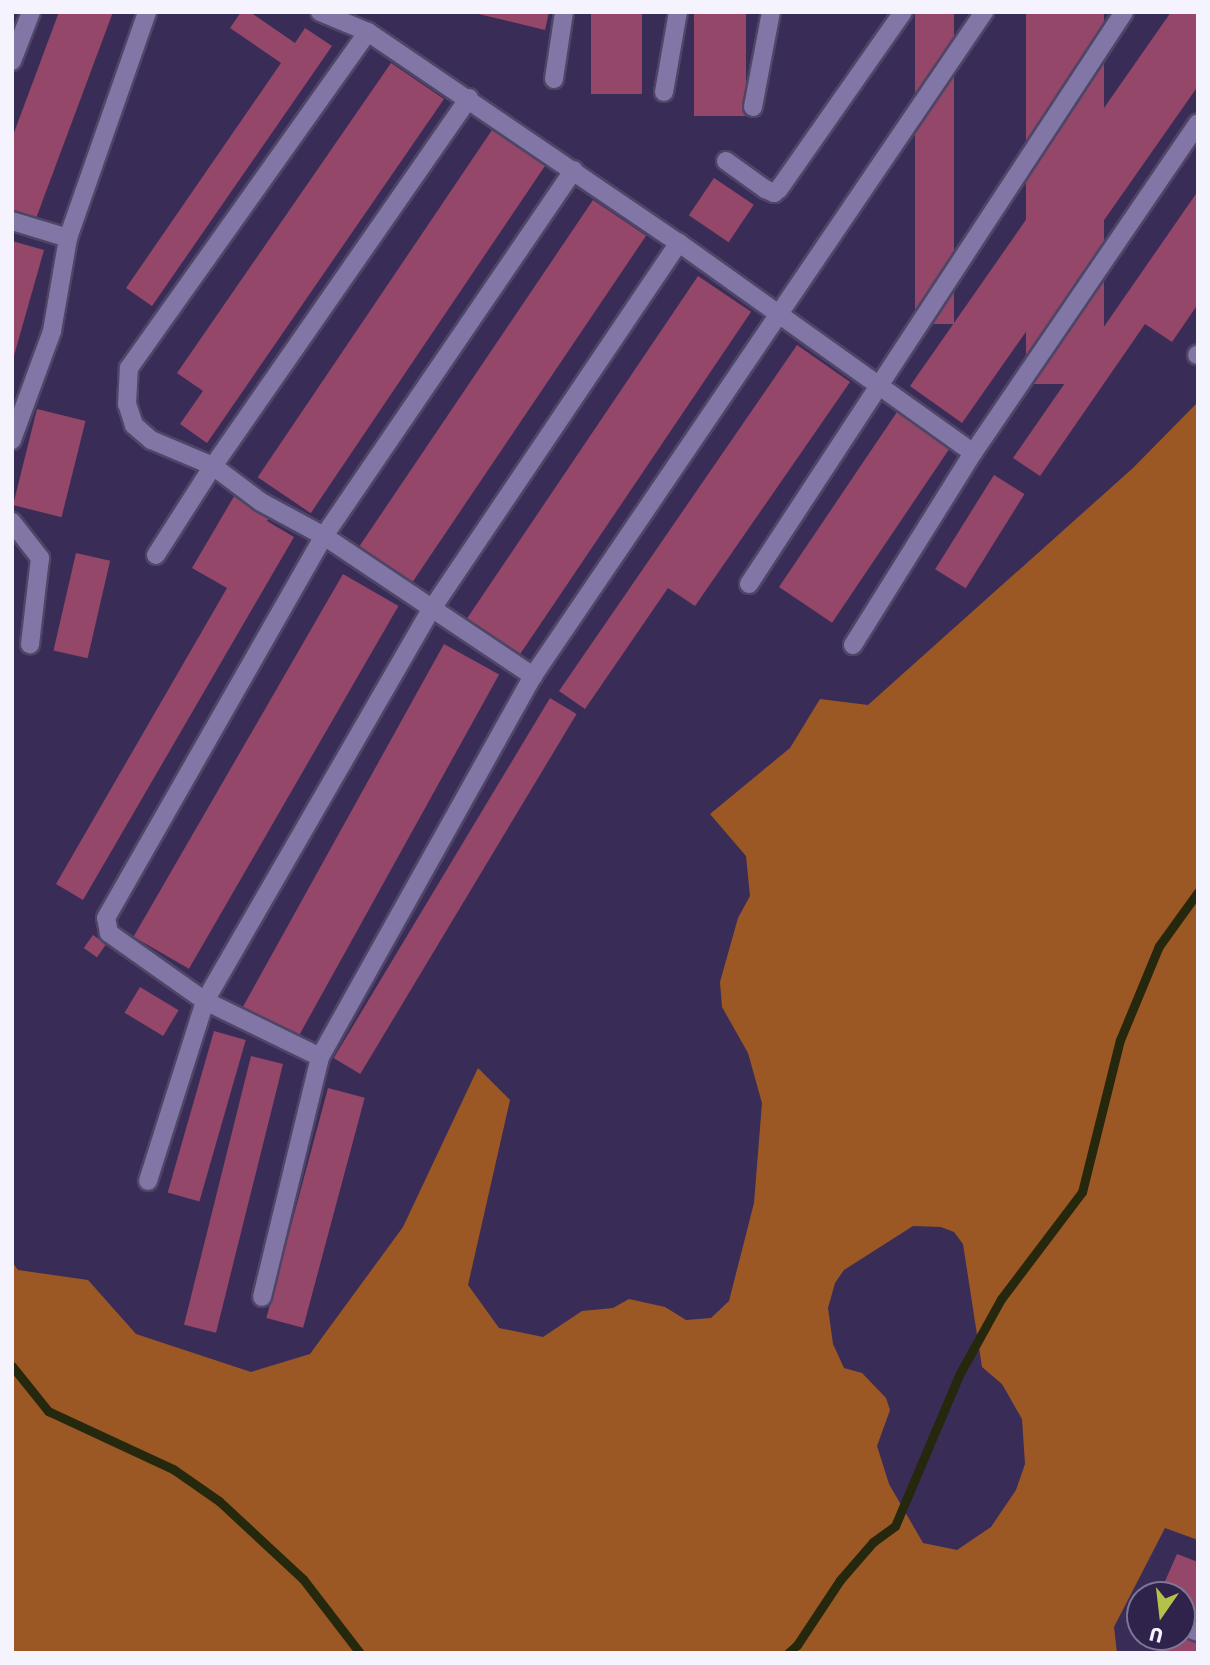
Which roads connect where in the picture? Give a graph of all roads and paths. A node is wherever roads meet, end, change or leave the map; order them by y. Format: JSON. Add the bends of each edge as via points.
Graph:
{"nodes":[{"id":1,"x":31,"y":12,"type":"edge"},
{"id":2,"x":147,"y":12,"type":"edge"},
{"id":3,"x":320,"y":12,"type":"edge"},
{"id":4,"x":564,"y":12,"type":"edge"},
{"id":5,"x":678,"y":12,"type":"edge"},
{"id":6,"x":771,"y":12,"type":"edge"},
{"id":7,"x":904,"y":12,"type":"edge"},
{"id":8,"x":984,"y":12,"type":"edge"},
{"id":9,"x":1124,"y":12,"type":"edge"},
{"id":10,"x":368,"y":32,"type":"junction"},
{"id":11,"x":12,"y":61,"type":"edge"},
{"id":12,"x":554,"y":79,"type":"dead end"},
{"id":13,"x":664,"y":92,"type":"dead end"},
{"id":14,"x":469,"y":99,"type":"junction"},
{"id":15,"x":753,"y":107,"type":"dead end"},
{"id":16,"x":1198,"y":123,"type":"edge"},
{"id":17,"x":726,"y":162,"type":"dead end"},
{"id":18,"x":574,"y":170,"type":"junction"},
{"id":19,"x":12,"y":221,"type":"edge"},
{"id":20,"x":68,"y":238,"type":"junction"},
{"id":21,"x":679,"y":243,"type":"junction"},
{"id":22,"x":777,"y":316,"type":"junction"},
{"id":23,"x":876,"y":386,"type":"junction"},
{"id":24,"x":12,"y":440,"type":"edge"},
{"id":25,"x":973,"y":453,"type":"junction"},
{"id":26,"x":213,"y":466,"type":"junction"},
{"id":27,"x":12,"y":522,"type":"edge"},
{"id":28,"x":324,"y":536,"type":"junction"},
{"id":29,"x":156,"y":555,"type":"dead end"},
{"id":30,"x":749,"y":584,"type":"dead end"},
{"id":31,"x":432,"y":610,"type":"junction"},
{"id":32,"x":30,"y":645,"type":"dead end"},
{"id":33,"x":853,"y":645,"type":"dead end"},
{"id":34,"x":533,"y":676,"type":"junction"},
{"id":35,"x":205,"y":1001,"type":"junction"},
{"id":36,"x":320,"y":1057,"type":"junction"},
{"id":37,"x":148,"y":1181,"type":"dead end"},
{"id":38,"x":262,"y":1297,"type":"dead end"}],
"edges":[{"from":1,"to":11,"type":"street"},
{"from":2,"to":20,"type":"street"},
{"from":3,"to":10,"type":"street"},
{"from":4,"to":12,"type":"street"},
{"from":5,"to":13,"type":"street"},
{"from":6,"to":15,"type":"street"},
{"from":7,"to":17,"type":"street","via":[[779,189],[774,193],[765,189]]},
{"from":8,"to":22,"type":"street"},
{"from":9,"to":23,"type":"street"},
{"from":10,"to":14,"type":"street"},
{"from":10,"to":26,"type":"street","via":[[130,368],[127,404],[134,425],[151,440]]},
{"from":14,"to":18,"type":"street"},
{"from":14,"to":26,"type":"street"},
{"from":16,"to":25,"type":"street"},
{"from":18,"to":21,"type":"street"},
{"from":18,"to":28,"type":"street"},
{"from":19,"to":20,"type":"street"},
{"from":20,"to":24,"type":"street","via":[[52,331]]},
{"from":21,"to":22,"type":"street"},
{"from":21,"to":31,"type":"street"},
{"from":22,"to":23,"type":"street"},
{"from":22,"to":34,"type":"street"},
{"from":23,"to":25,"type":"street"},
{"from":23,"to":30,"type":"street"},
{"from":25,"to":33,"type":"street"},
{"from":26,"to":28,"type":"street","via":[[261,502]]},
{"from":26,"to":29,"type":"street"},
{"from":27,"to":32,"type":"street","via":[[40,558]]},
{"from":28,"to":31,"type":"street"},
{"from":28,"to":35,"type":"street","via":[[106,918],[109,933]]},
{"from":31,"to":34,"type":"street"},
{"from":31,"to":35,"type":"street"},
{"from":34,"to":36,"type":"street"},
{"from":35,"to":36,"type":"street"},
{"from":35,"to":37,"type":"street"},
{"from":36,"to":38,"type":"street"}]}
